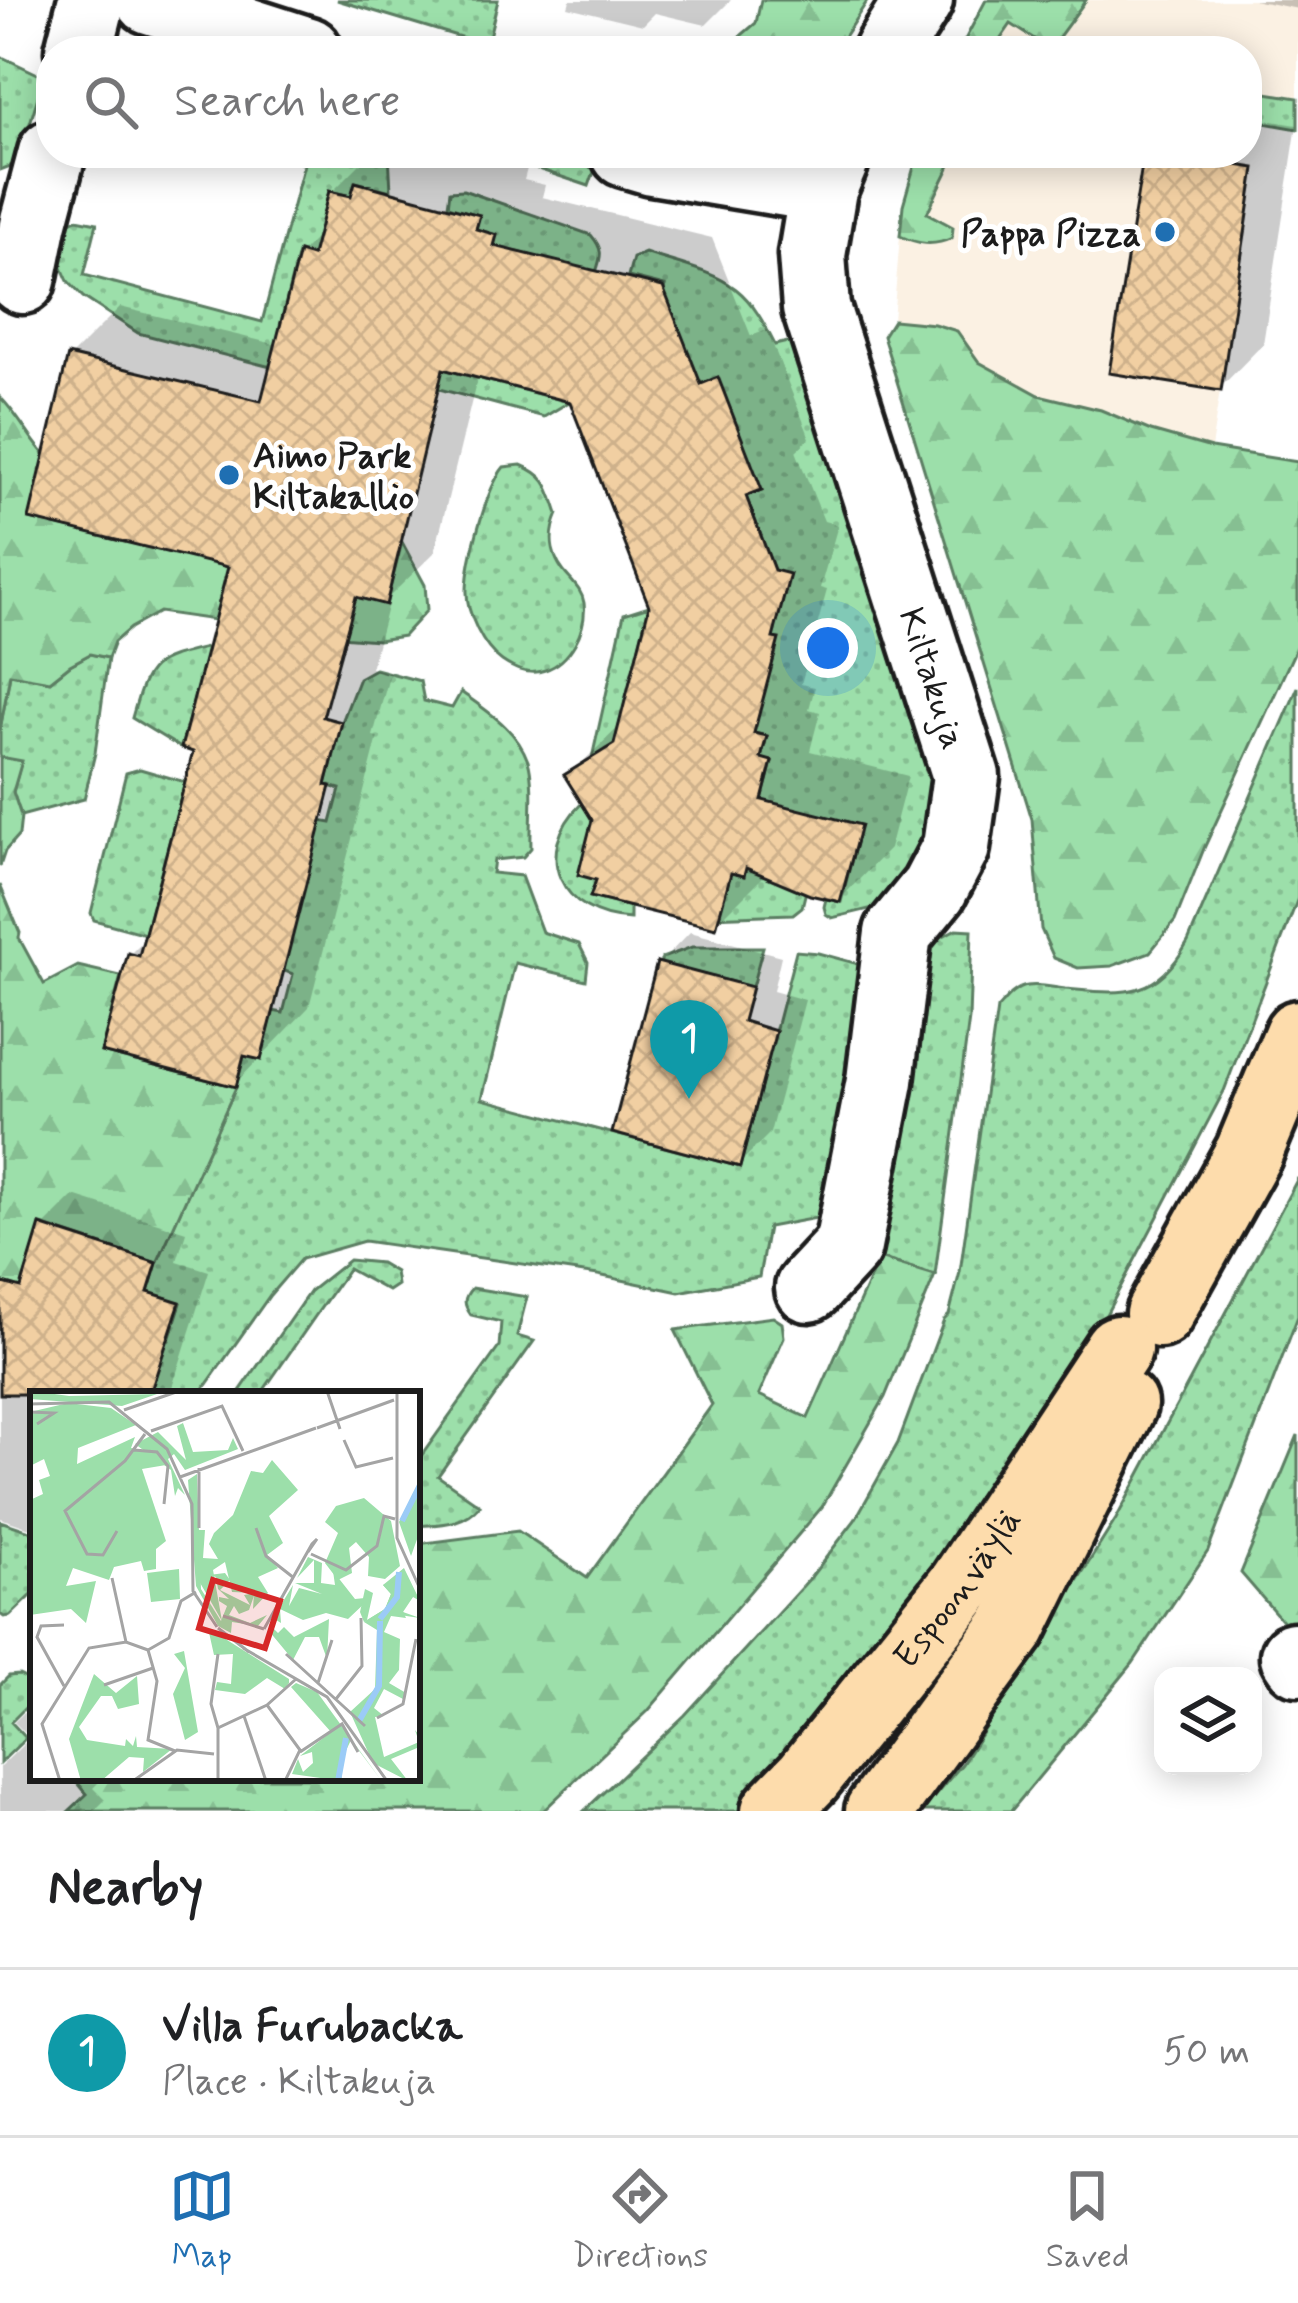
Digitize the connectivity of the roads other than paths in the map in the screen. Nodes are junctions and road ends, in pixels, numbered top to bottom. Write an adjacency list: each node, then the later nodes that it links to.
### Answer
1 (92, 0): 4 (street)
2 (150, 0): 5 (street)
3 (919, 0): 6 (street)
4 (83, 36)
5 (262, 36)
6 (896, 36)
7 (48, 168): 10 (street)
8 (777, 168): 9 (street)
9 (831, 171): 12 (street, Kiltakuja)
10 (22, 280)
11 (1298, 1034): 13 (main road, Espoonväylä)
12 (809, 1288)
13 (1141, 1340): 14 (main road, Espoonväylä); 15 (main road, Espoonväylä)
14 (775, 1811)
15 (879, 1811)

